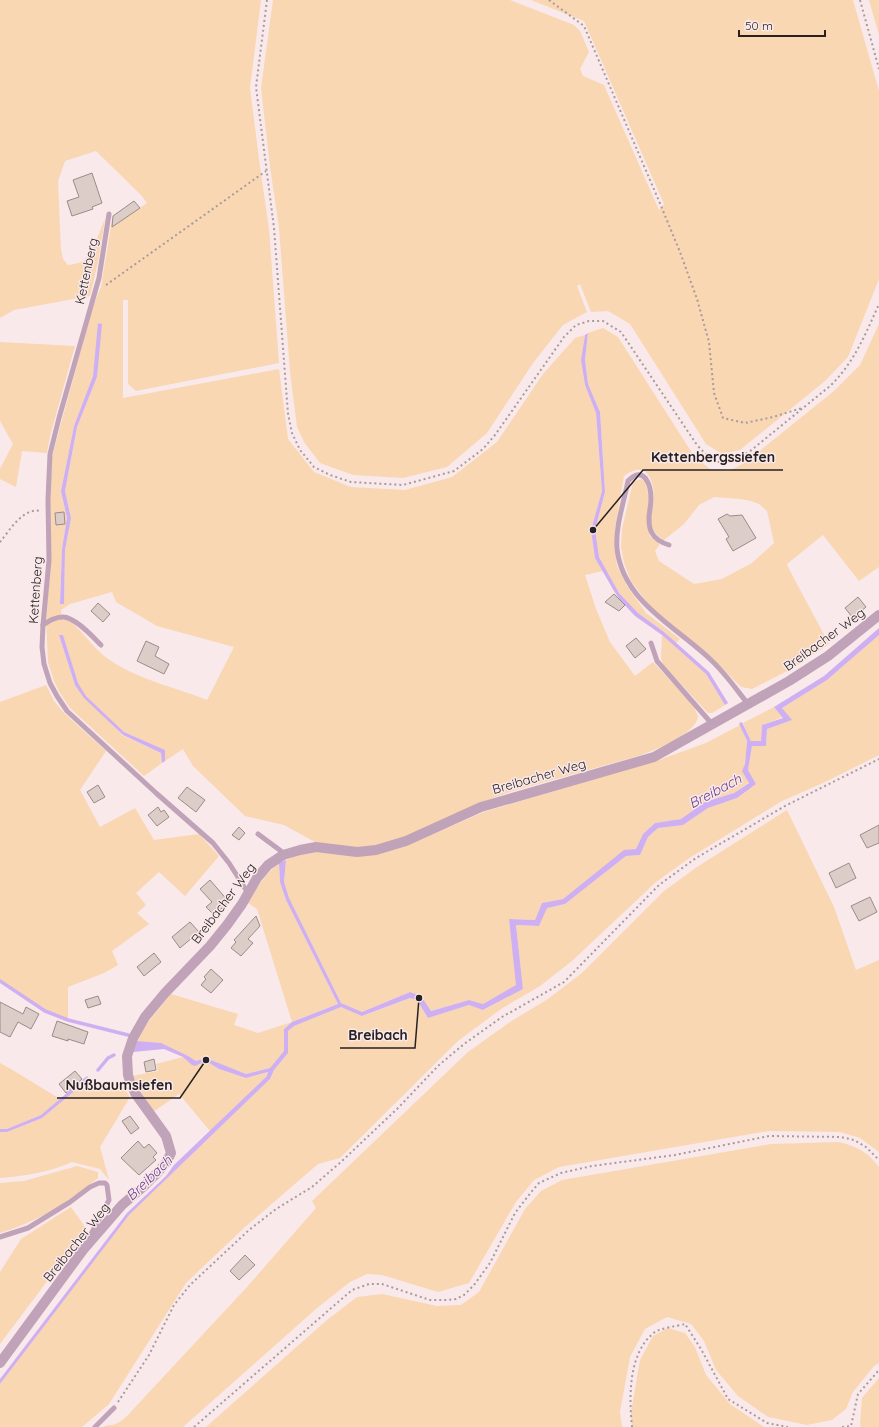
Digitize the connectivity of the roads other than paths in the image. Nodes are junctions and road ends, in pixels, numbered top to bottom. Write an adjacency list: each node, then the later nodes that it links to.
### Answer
1 (109, 214): 4 (lane, Kettenberg)
2 (669, 545): 7 (lane)
3 (879, 615): 7 (street, Breibacher Weg)
4 (43, 625): 6 (lane); 11 (lane, Kettenberg)
5 (651, 643): 8 (lane)
6 (101, 645)
7 (748, 704): 8 (street, Breibacher Weg)
8 (712, 724): 10 (street, Breibacher Weg)
9 (258, 834): 10 (lane)
10 (283, 855): 11 (street, Breibacher Weg)
11 (248, 893): 13 (street, Breibacher Weg)
12 (0, 1237): 13 (lane)
13 (83, 1250): 14 (street, Breibacher Weg)
14 (0, 1363)
15 (114, 1408): 16 (lane)
16 (95, 1427)

